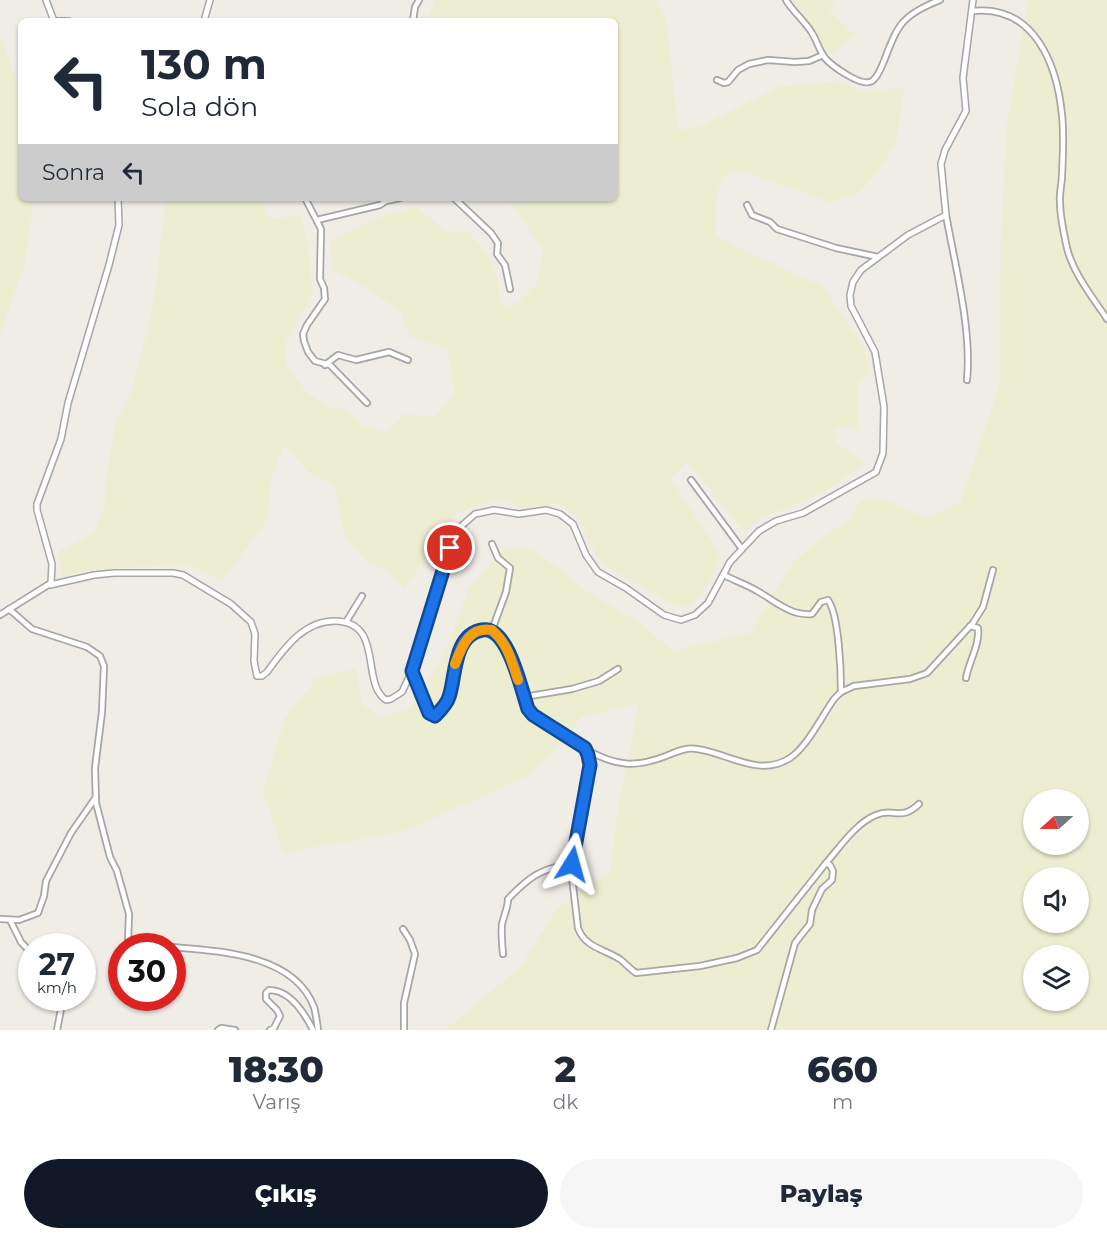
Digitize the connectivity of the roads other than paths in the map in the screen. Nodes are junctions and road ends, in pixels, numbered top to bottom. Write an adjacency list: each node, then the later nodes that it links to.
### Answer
1 (46, 0): 8 (street)
2 (210, 0): 9 (street)
3 (419, 0): 10 (street)
4 (786, 0): 11 (street)
5 (940, 0): 11 (street)
6 (973, 0): 7 (street)
7 (972, 11): 18 (street); 22 (street)
8 (53, 18)
9 (205, 18)
10 (413, 18)
11 (823, 55): 12 (street)
12 (717, 80)
13 (118, 201): 32 (street)
14 (306, 201): 19 (street)
15 (386, 201): 19 (street)
16 (457, 201): 21 (street)
17 (747, 205): 20 (street)
18 (946, 215): 20 (street); 25 (street)
19 (317, 220): 24 (street)
20 (878, 257): 29 (street)
21 (510, 289)
22 (1107, 319)
23 (408, 360): 24 (street)
24 (325, 364): 26 (street)
25 (967, 380)
26 (367, 403)
27 (691, 480): 29 (street)
28 (492, 544): 38 (street)
29 (742, 549): 31 (street)
30 (993, 570): 37 (street)
31 (724, 575): 40 (street); 42 (street)
32 (50, 585): 34 (street); 36 (street)
33 (362, 596): 36 (street)
34 (9, 609): 35 (street); 45 (street)
35 (0, 615)
36 (346, 622): 40 (street)
37 (970, 626): 41 (street); 42 (street)
38 (492, 630): 40 (street); 43 (street)
39 (618, 669): 43 (street)
40 (412, 671)
41 (966, 678)
42 (841, 692): 44 (street)
43 (524, 697): 44 (street)
44 (585, 748): 48 (street)
45 (96, 797): 50 (street); 52 (street)
46 (919, 804): 47 (street)
47 (825, 863): 48 (street); 64 (street)
48 (572, 864): 55 (street)
49 (0, 919): 50 (street)
50 (10, 920): 53 (street)
51 (403, 928): 63 (street)
52 (129, 933)
53 (18, 936)
54 (186, 948): 62 (street)
55 (503, 954)
56 (61, 1011): 57 (street)
57 (57, 1030)
58 (218, 1030): 59 (street)
59 (235, 1030)
60 (270, 1030): 61 (street)
61 (313, 1030)
62 (318, 1030)
63 (404, 1030)
64 (771, 1030)

